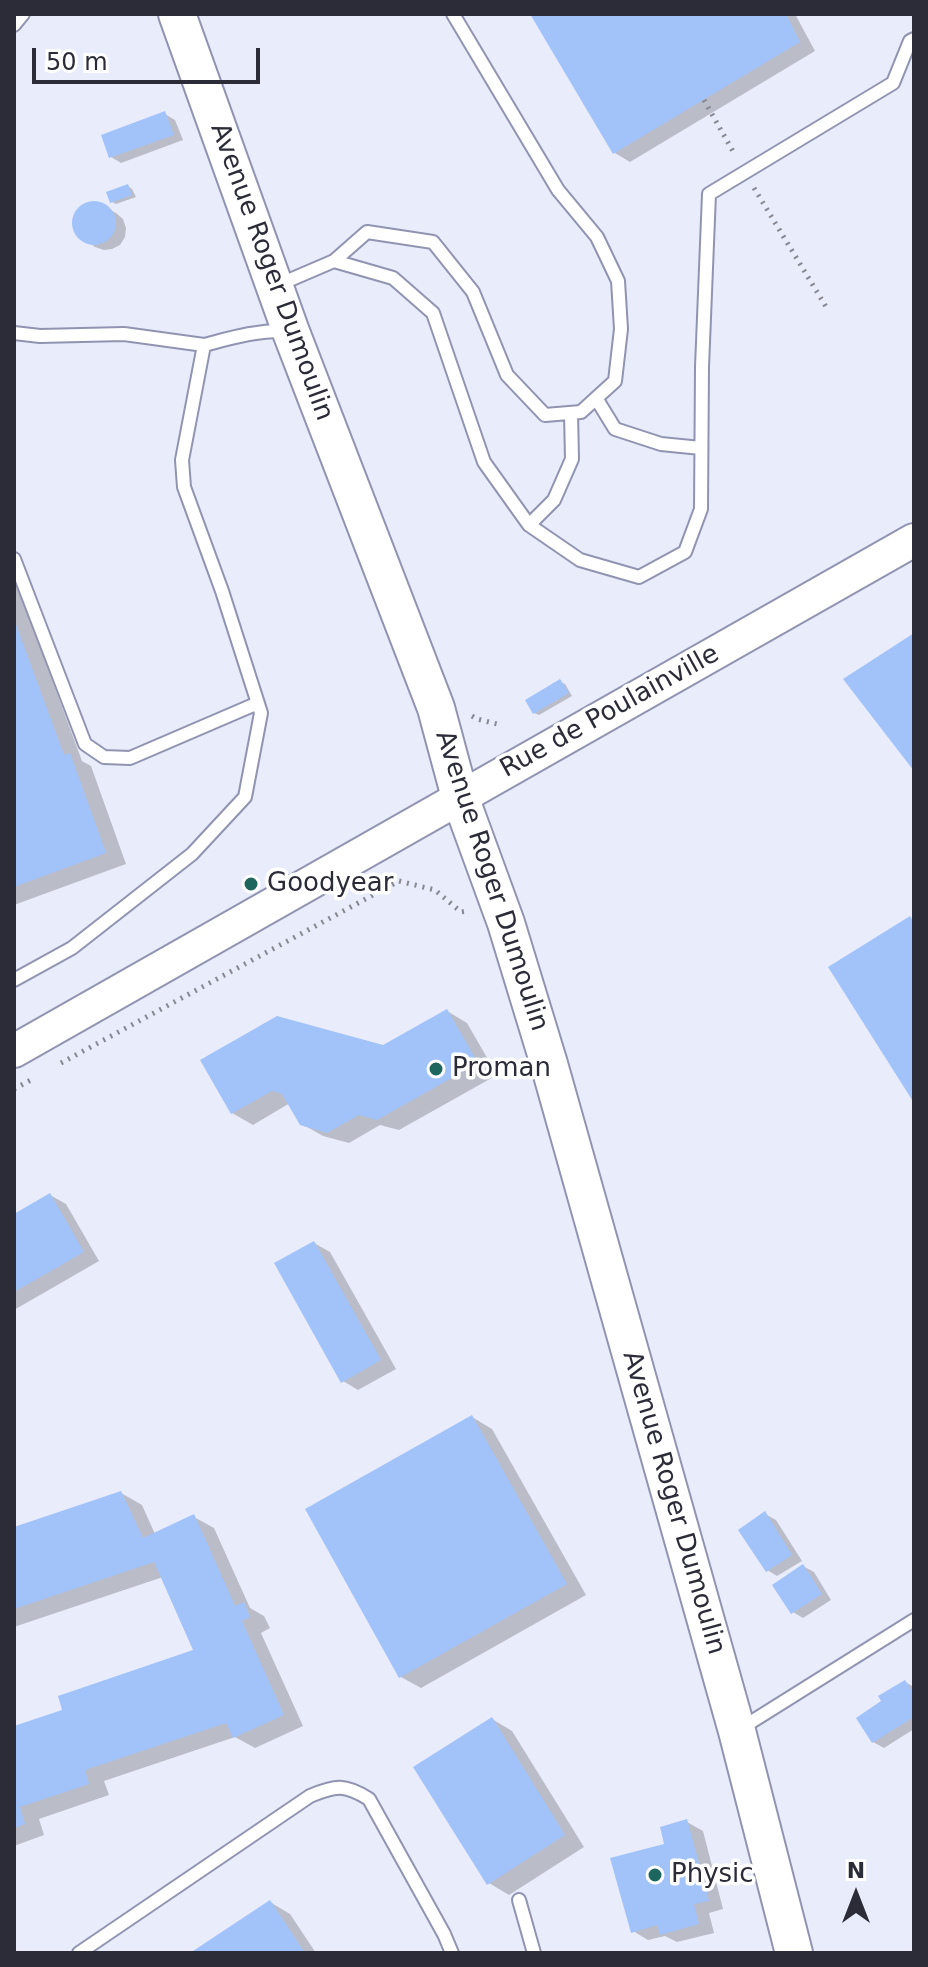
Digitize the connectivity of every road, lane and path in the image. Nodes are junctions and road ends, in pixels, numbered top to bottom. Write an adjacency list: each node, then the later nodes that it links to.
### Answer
1 (23, 14): 4 (lane)
2 (177, 14): 9 (main road, Avenue Roger Dumoulin)
3 (453, 14): 14 (lane)
4 (14, 25)
5 (914, 39): 7 (lane)
6 (704, 100): 7 (path)
7 (745, 172): 10 (path); 16 (lane)
8 (334, 261): 9 (lane); 15 (lane); 17 (lane)
9 (275, 286): 11 (main road, Avenue Roger Dumoulin)
10 (828, 310)
11 (291, 332): 13 (lane); 21 (main road, Avenue Roger Dumoulin)
12 (14, 333): 13 (lane)
13 (204, 345): 20 (lane)
14 (596, 398): 15 (lane); 16 (lane)
15 (571, 413): 17 (lane)
16 (701, 448): 17 (lane)
17 (529, 525)
18 (914, 540): 21 (street, Rue de Poulainville)
19 (14, 559): 20 (lane)
20 (258, 703): 23 (lane)
21 (460, 797): 24 (street, Rue de Poulainville); 29 (main road, Avenue Roger Dumoulin)
22 (474, 910): 25 (path)
23 (14, 980)
24 (14, 1051)
25 (55, 1067)
26 (41, 1074): 27 (path)
27 (14, 1089)
28 (914, 1620): 29 (lane)
29 (737, 1731): 31 (main road, Avenue Roger Dumoulin)
30 (519, 1900): 34 (lane)
31 (790, 1952)
32 (79, 1953): 33 (lane)
33 (452, 1953)
34 (534, 1953)

